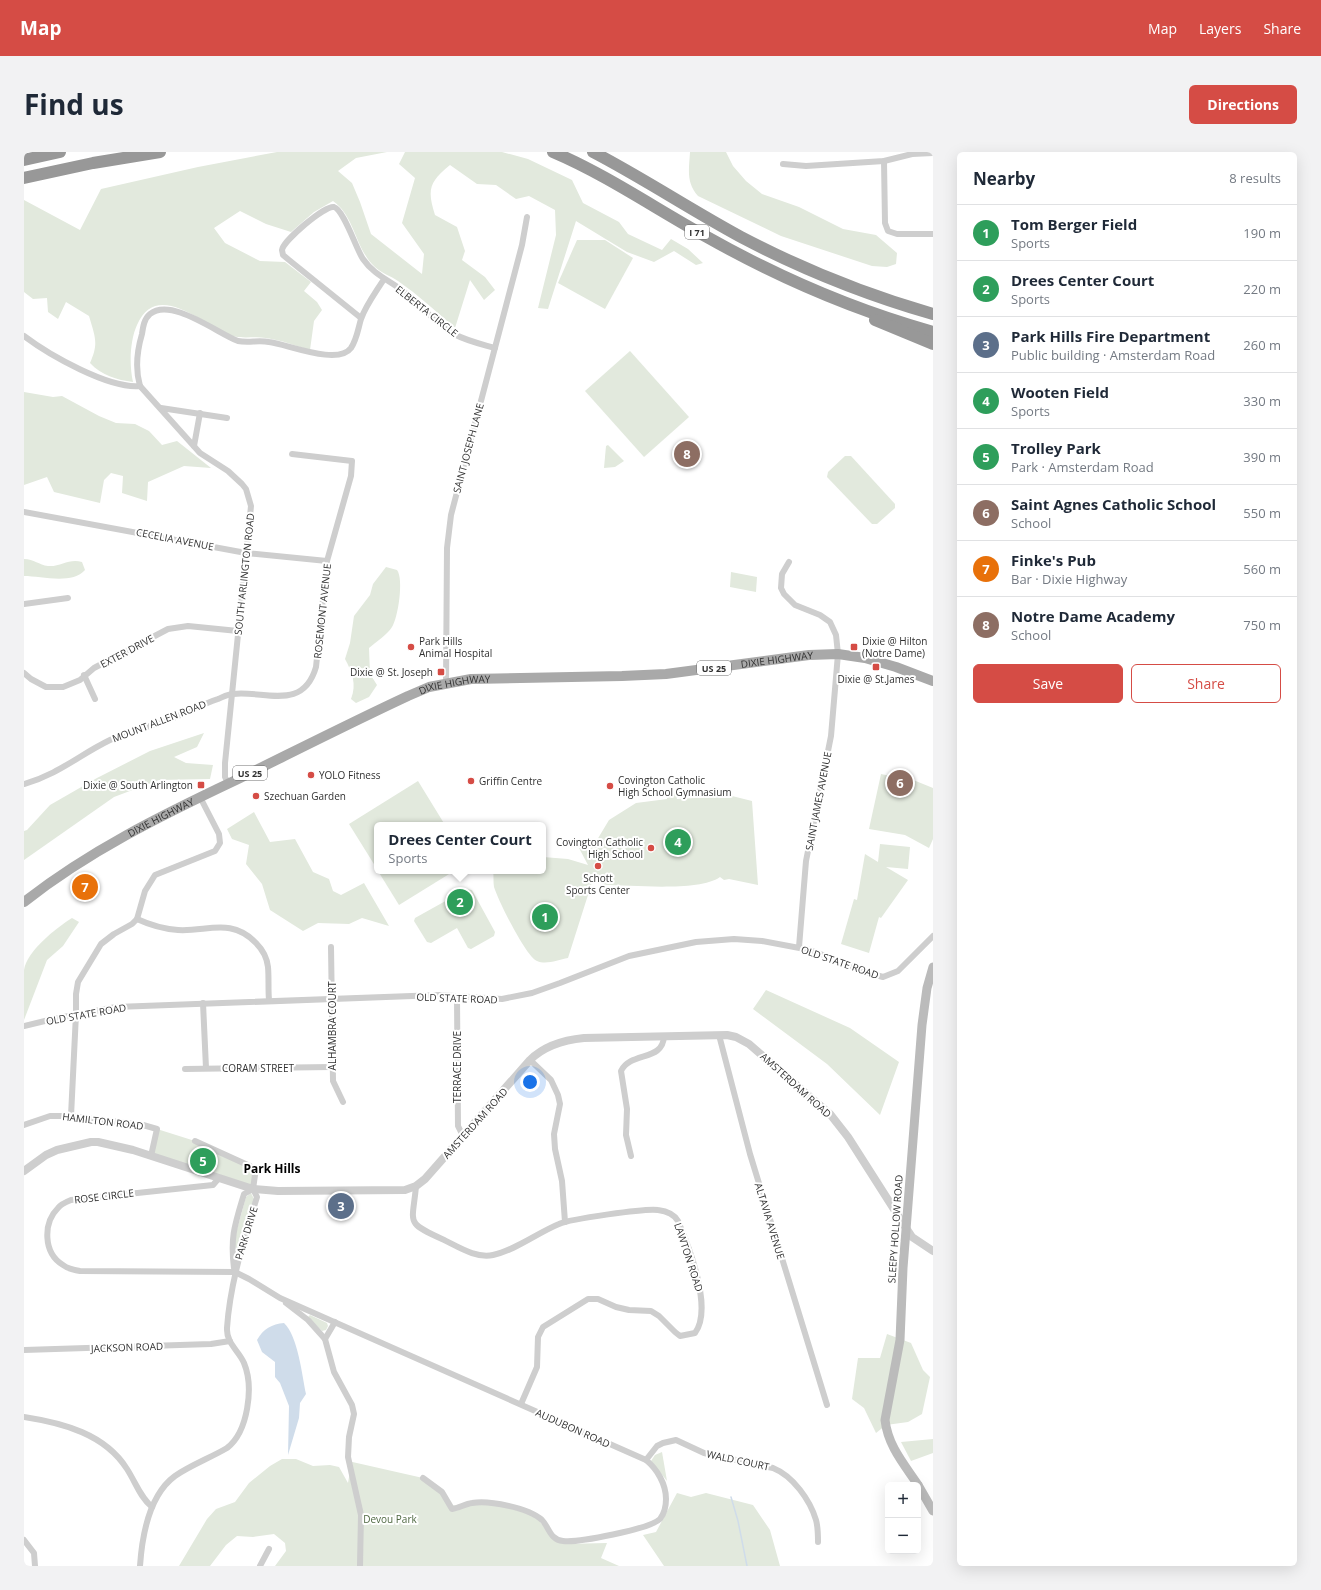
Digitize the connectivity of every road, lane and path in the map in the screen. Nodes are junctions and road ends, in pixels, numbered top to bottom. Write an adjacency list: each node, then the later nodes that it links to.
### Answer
1 (60, 152): 6 (highway)
2 (160, 152): 9 (highway)
3 (553, 152): 14 (highway, I 71)
4 (593, 152): 12 (highway, I 71)
5 (933, 153): 7 (street)
6 (24, 160)
7 (884, 161): 8 (street); 11 (street)
8 (783, 164)
9 (24, 178)
10 (527, 217): 21 (street, SAINT JOSEPH LANE)
11 (933, 234)
12 (807, 268): 15 (highway); 16 (highway, I 71)
13 (384, 279): 17 (street); 17 (street, ELBERTA CIRCLE); 21 (street, ELBERTA CIRCLE)
14 (844, 302): 18 (highway, I 71); 20 (highway)
15 (933, 305)
16 (933, 314)
17 (361, 318): 22 (street)
18 (933, 332)
19 (24, 336): 22 (street)
20 (933, 344)
21 (494, 348): 39 (street, SAINT JOSEPH LANE)
22 (140, 386): 23 (street, SOUTH ARLINGTON ROAD)
23 (161, 408): 24 (street); 26 (street, SOUTH ARLINGTON ROAD)
24 (200, 413): 25 (street); 26 (street)
25 (227, 418)
26 (194, 446): 29 (street, SOUTH ARLINGTON ROAD)
27 (292, 454): 30 (street, ROSEMONT AVENUE)
28 (24, 512): 29 (street, CECELIA AVENUE)
29 (246, 553): 30 (street, CECELIA AVENUE); 34 (street, SOUTH ARLINGTON ROAD)
30 (327, 561): 40 (street, ROSEMONT AVENUE)
31 (789, 562): 35 (street, SAINT JAMES AVENUE)
32 (68, 598): 33 (street)
33 (24, 604)
34 (238, 631): 37 (street, EXTER DRIVE); 40 (street, SOUTH ARLINGTON ROAD)
35 (838, 654): 38 (main road, DIXIE HIGHWAY / US 25); 39 (main road, DIXIE HIGHWAY / US 25); 49 (street, SAINT JAMES AVENUE)
36 (24, 673): 37 (street, EXTER DRIVE)
37 (84, 675): 41 (street)
38 (933, 681)
39 (446, 683): 42 (main road, DIXIE HIGHWAY / US 25)
40 (232, 694): 42 (street, SOUTH ARLINGTON ROAD); 43 (street, MOUNT ALLEN ROAD)
41 (95, 699)
42 (228, 783): 44 (main road, DIXIE HIGHWAY / US 25)
43 (24, 784)
44 (200, 797): 45 (main road, DIXIE HIGHWAY / US 25); 46 (street)
45 (24, 902)
46 (137, 919): 53 (street); 55 (street)
47 (933, 936): 49 (street, OLD STATE ROAD)
48 (331, 947): 52 (street, ALHAMBRA COURT)
49 (799, 947): 51 (street, OLD STATE ROAD)
50 (933, 967): 75 (main road, SLEEPY HOLLOW ROAD)
51 (457, 998): 52 (street, OLD STATE ROAD); 66 (street, TERRACE DRIVE)
52 (332, 999): 53 (street, OLD STATE ROAD); 60 (street, ALHAMBRA COURT)
53 (268, 1000): 54 (street, OLD STATE ROAD)
54 (203, 1003): 55 (street, OLD STATE ROAD); 61 (street)
55 (76, 1014): 56 (street, OLD STATE ROAD); 64 (street)
56 (24, 1026)
57 (720, 1035): 58 (street, AMSTERDAM ROAD); 75 (street, AMSTERDAM ROAD); 84 (street, ALTAVIA AVENUE)
58 (664, 1036): 59 (street, AMSTERDAM ROAD); 69 (street)
59 (530, 1060): 66 (street, AMSTERDAM ROAD); 74 (street)
60 (332, 1067): 61 (street, CORAM STREET); 63 (street, ALHAMBRA COURT)
61 (206, 1068): 62 (street, CORAM STREET)
62 (185, 1069)
63 (343, 1102)
64 (71, 1116): 65 (street, HAMILTON ROAD); 68 (street, HAMILTON ROAD)
65 (24, 1125)
66 (463, 1136): 72 (street, AMSTERDAM ROAD)
67 (195, 1141): 73 (street)
68 (151, 1156): 70 (street, AMSTERDAM ROAD); 71 (street, AMSTERDAM ROAD)
69 (631, 1156)
70 (24, 1171)
71 (219, 1178): 73 (street, AMSTERDAM ROAD); 77 (street, ROSE CIRCLE)
72 (416, 1186): 73 (street, AMSTERDAM ROAD); 74 (street, LAWTON ROAD)
73 (253, 1189): 77 (street, PARK DRIVE); 77 (street, PARK DRIVE)
74 (564, 1222): 83 (street, LAWTON ROAD)
75 (906, 1228): 76 (street, AMSTERDAM ROAD); 88 (main road, SLEEPY HOLLOW ROAD)
76 (933, 1251)
77 (235, 1272): 78 (street, AUDUBON ROAD); 81 (street)
78 (280, 1298): 79 (street, AUDUBON ROAD); 80 (street)
79 (335, 1322): 80 (street); 83 (street, AUDUBON ROAD)
80 (325, 1340): 98 (street)
81 (230, 1341): 82 (street, JACKSON ROAD); 90 (street)
82 (24, 1350)
83 (521, 1404): 86 (street, AUDUBON ROAD)
84 (827, 1405)
85 (24, 1417): 90 (street)
86 (646, 1460): 87 (street, AUDUBON ROAD); 93 (street, WALD COURT)
87 (423, 1478)
88 (916, 1482)
89 (921, 1490): 91 (main road, SLEEPY HOLLOW ROAD)
90 (152, 1507): 96 (street)
91 (933, 1511)
92 (24, 1540): 95 (street)
93 (818, 1542)
94 (269, 1549): 97 (street)
95 (35, 1566)
96 (140, 1566)
97 (260, 1566)
98 (360, 1566)

